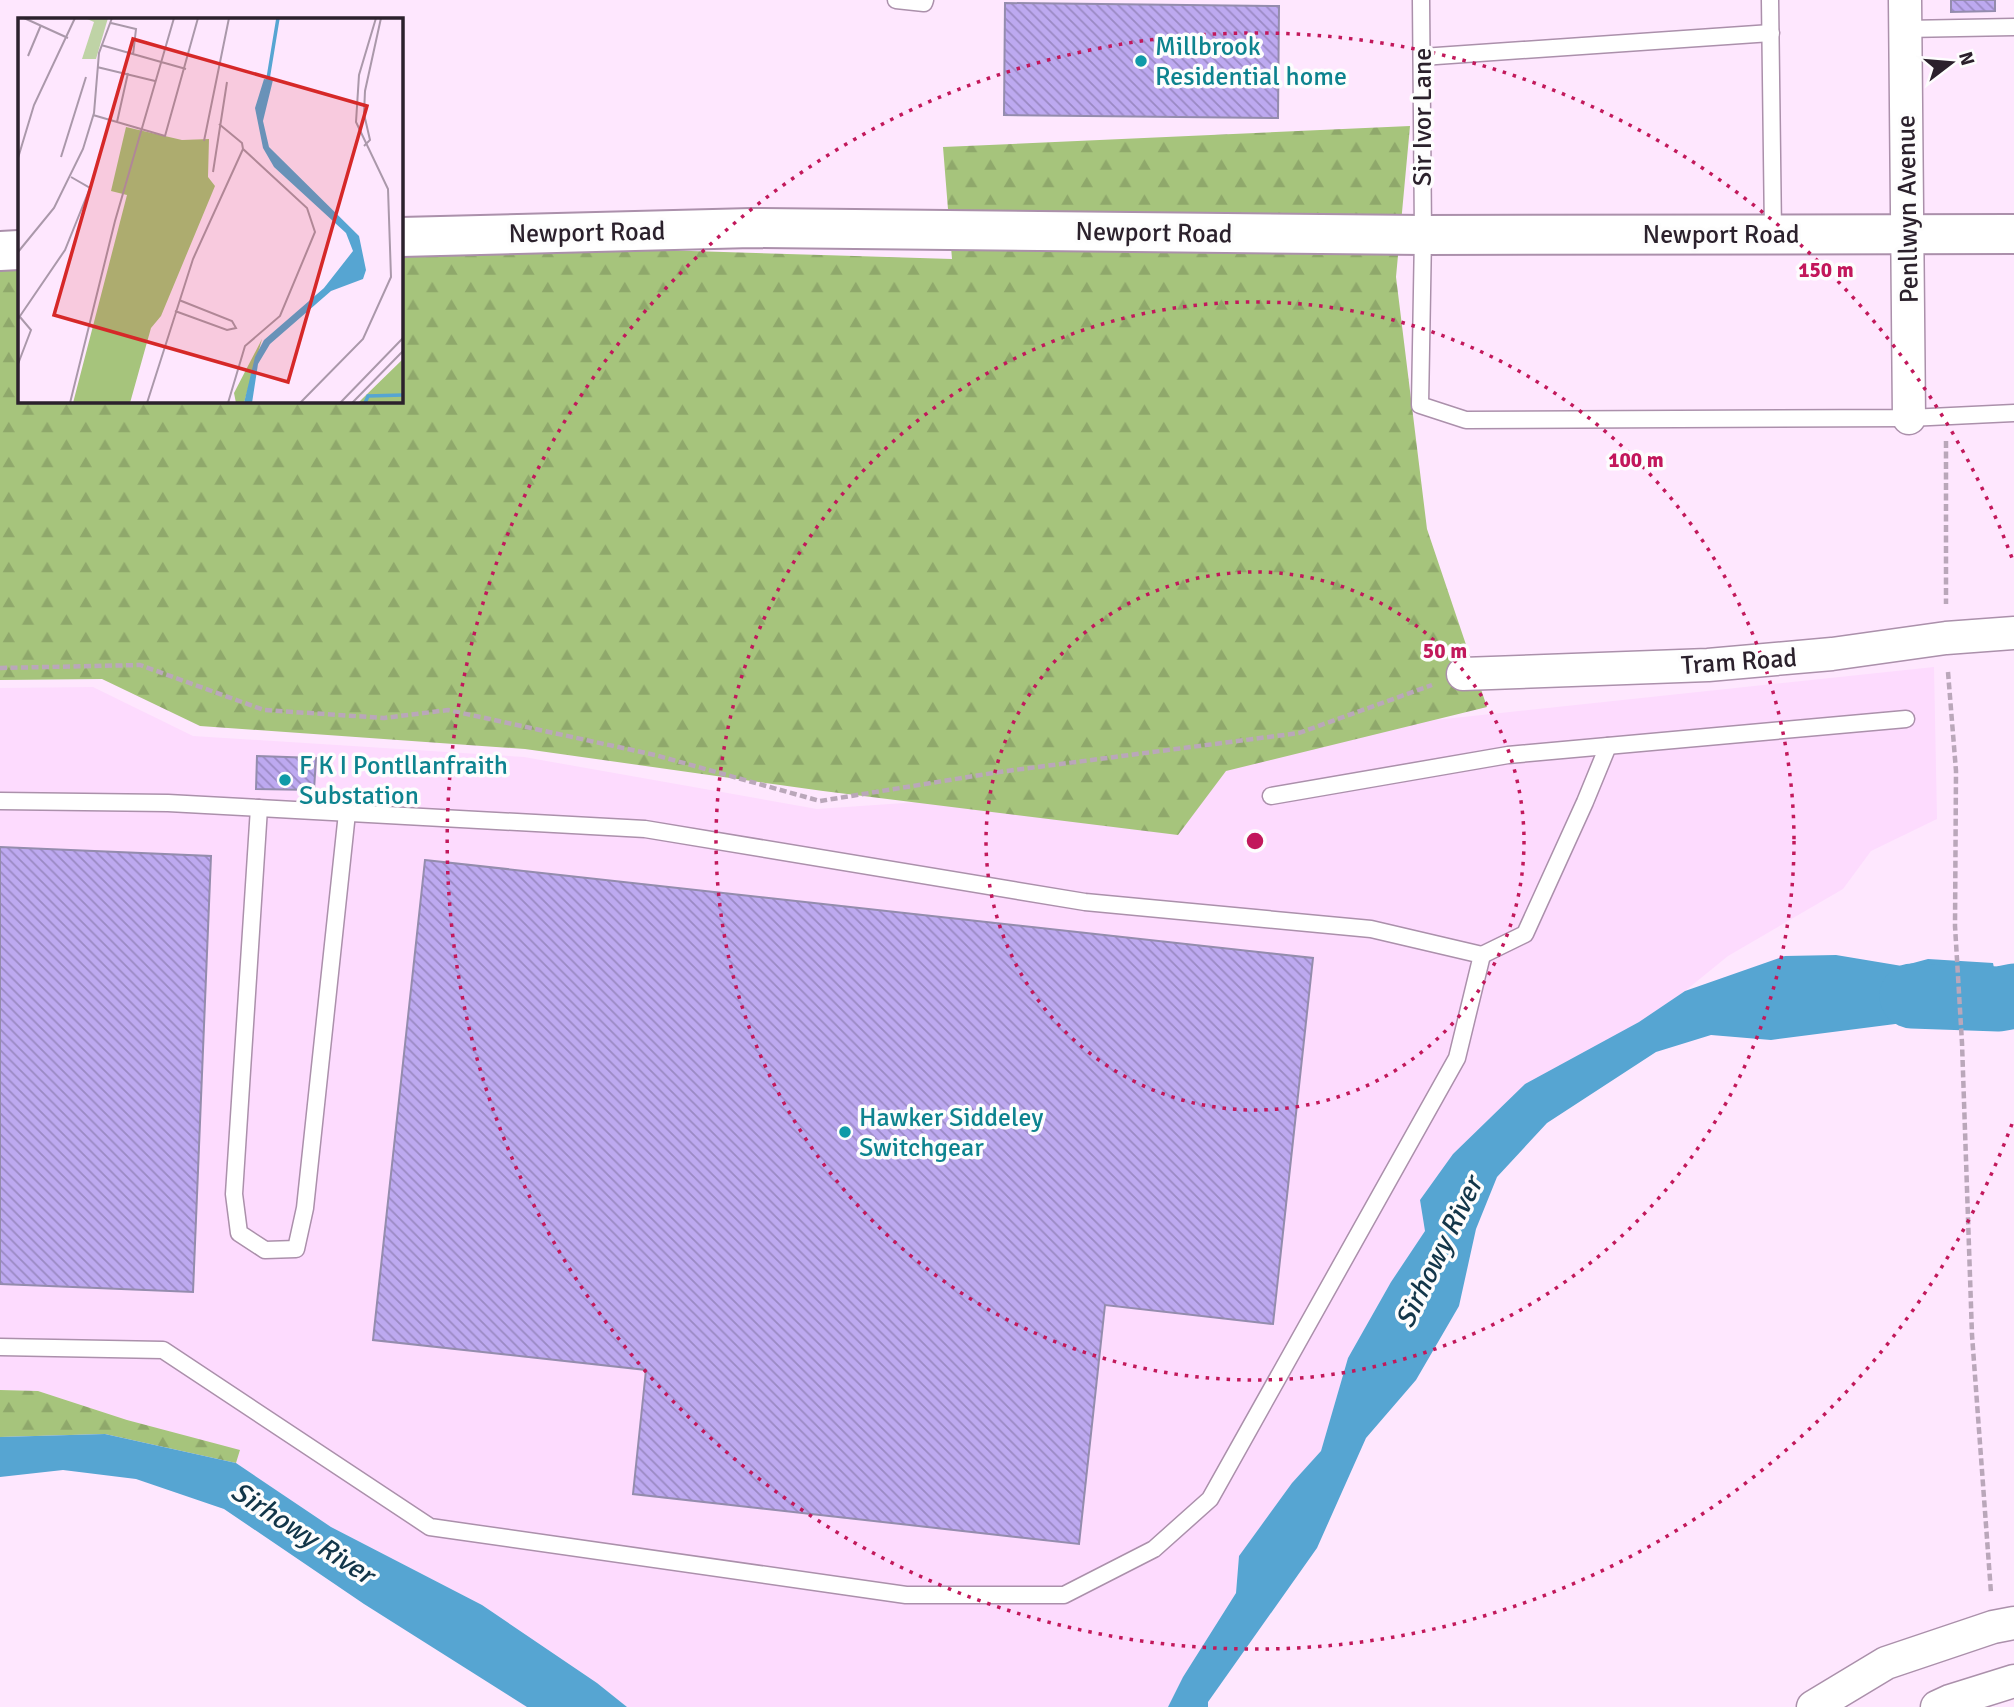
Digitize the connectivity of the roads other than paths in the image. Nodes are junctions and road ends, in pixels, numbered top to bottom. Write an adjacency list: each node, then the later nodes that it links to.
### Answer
1 (896, 0): 2 (lane)
2 (925, 0)
3 (1421, 0): 8 (lane, Sir Ivor Lane)
4 (1770, 0): 7 (lane)
5 (1905, 15): 6 (lane); 10 (street, Penllwyn Avenue)
6 (2014, 27)
7 (1771, 33): 8 (lane); 9 (lane)
8 (1422, 57): 12 (lane, Sir Ivor Lane)
9 (1773, 233): 10 (main road, Newport Road); 12 (main road, Newport Road)
10 (1908, 233): 11 (main road, Newport Road); 17 (street, Penllwyn Avenue)
11 (2014, 234)
12 (1423, 235): 13 (main road, Newport Road); 17 (lane, Sir Ivor Lane)
13 (402, 237)
14 (18, 250): 15 (main road)
15 (0, 251)
16 (2014, 413): 17 (lane)
17 (1909, 418)
18 (2014, 633): 19 (street, Tram Road)
19 (1463, 674)
20 (1906, 719): 21 (lane)
21 (1608, 746): 22 (lane); 26 (lane)
22 (1271, 796)
23 (0, 801): 24 (lane)
24 (260, 808): 25 (lane); 25 (lane)
25 (347, 813): 26 (lane)
26 (1482, 955): 27 (lane)
27 (0, 1347)
28 (2003, 1625): 30 (street)
29 (2014, 1681): 31 (street)
30 (1813, 1707)
31 (1937, 1707)

